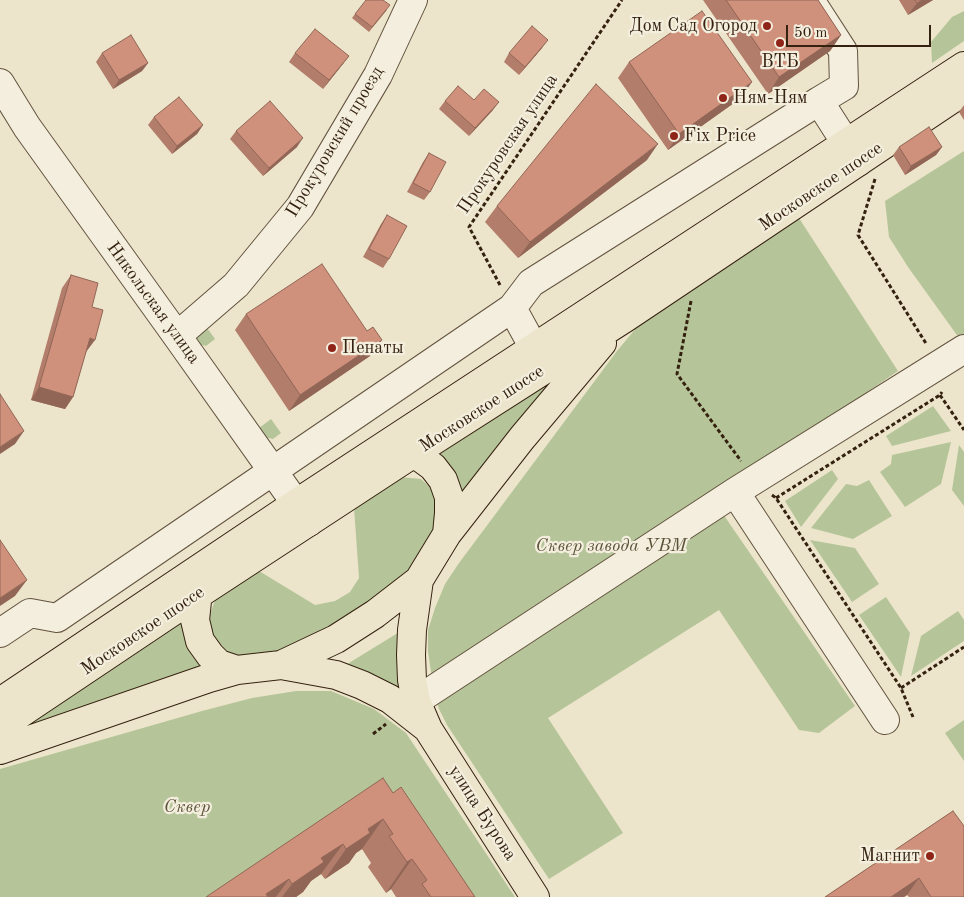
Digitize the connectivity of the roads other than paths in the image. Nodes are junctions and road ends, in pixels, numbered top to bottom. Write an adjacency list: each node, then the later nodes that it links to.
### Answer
1 (413, 0): 10 (street, Прокуровский проезд)
2 (810, 0): 6 (street)
3 (964, 66): 7 (main road, Московское шоссе)
4 (0, 83): 10 (street, Никольская улица)
5 (964, 91): 7 (main road, Московское шоссе)
6 (819, 101): 7 (street); 8 (street)
7 (860, 161): 9 (main road, Московское шоссе); 11 (main road, Московское шоссе)
8 (512, 308): 11 (street); 15 (street)
9 (625, 318): 14 (main road, Московское шоссе); 18 (main road)
10 (177, 336): 15 (street, Никольская улица)
11 (534, 348): 13 (main road, Московское шоссе)
12 (964, 349): 16 (street)
13 (389, 444): 14 (main road); 17 (main road, Московское шоссе)
14 (414, 453): 17 (main road, Московское шоссе); 18 (main road)
15 (272, 470): 17 (street, Никольская улица); 22 (street)
16 (745, 486): 27 (street); 29 (street)
17 (303, 513): 19 (main road, Московское шоссе); 21 (main road, Московское шоссе)
18 (447, 534): 20 (main road)
19 (202, 566): 21 (main road); 24 (main road, Московское шоссе)
20 (419, 580): 25 (main road); 27 (main road)
21 (197, 595): 26 (main road); 30 (main road, Московское шоссе)
22 (57, 618): 23 (street); 24 (street)
23 (0, 633)
24 (76, 651): 28 (main road, Московское шоссе)
25 (281, 665): 26 (main road); 31 (main road)
26 (237, 670): 32 (main road)
27 (416, 701): 31 (main road)
28 (0, 702)
29 (885, 720)
30 (0, 727)
31 (428, 729): 33 (main road, улица Бурова)
32 (0, 750)
33 (536, 897)

